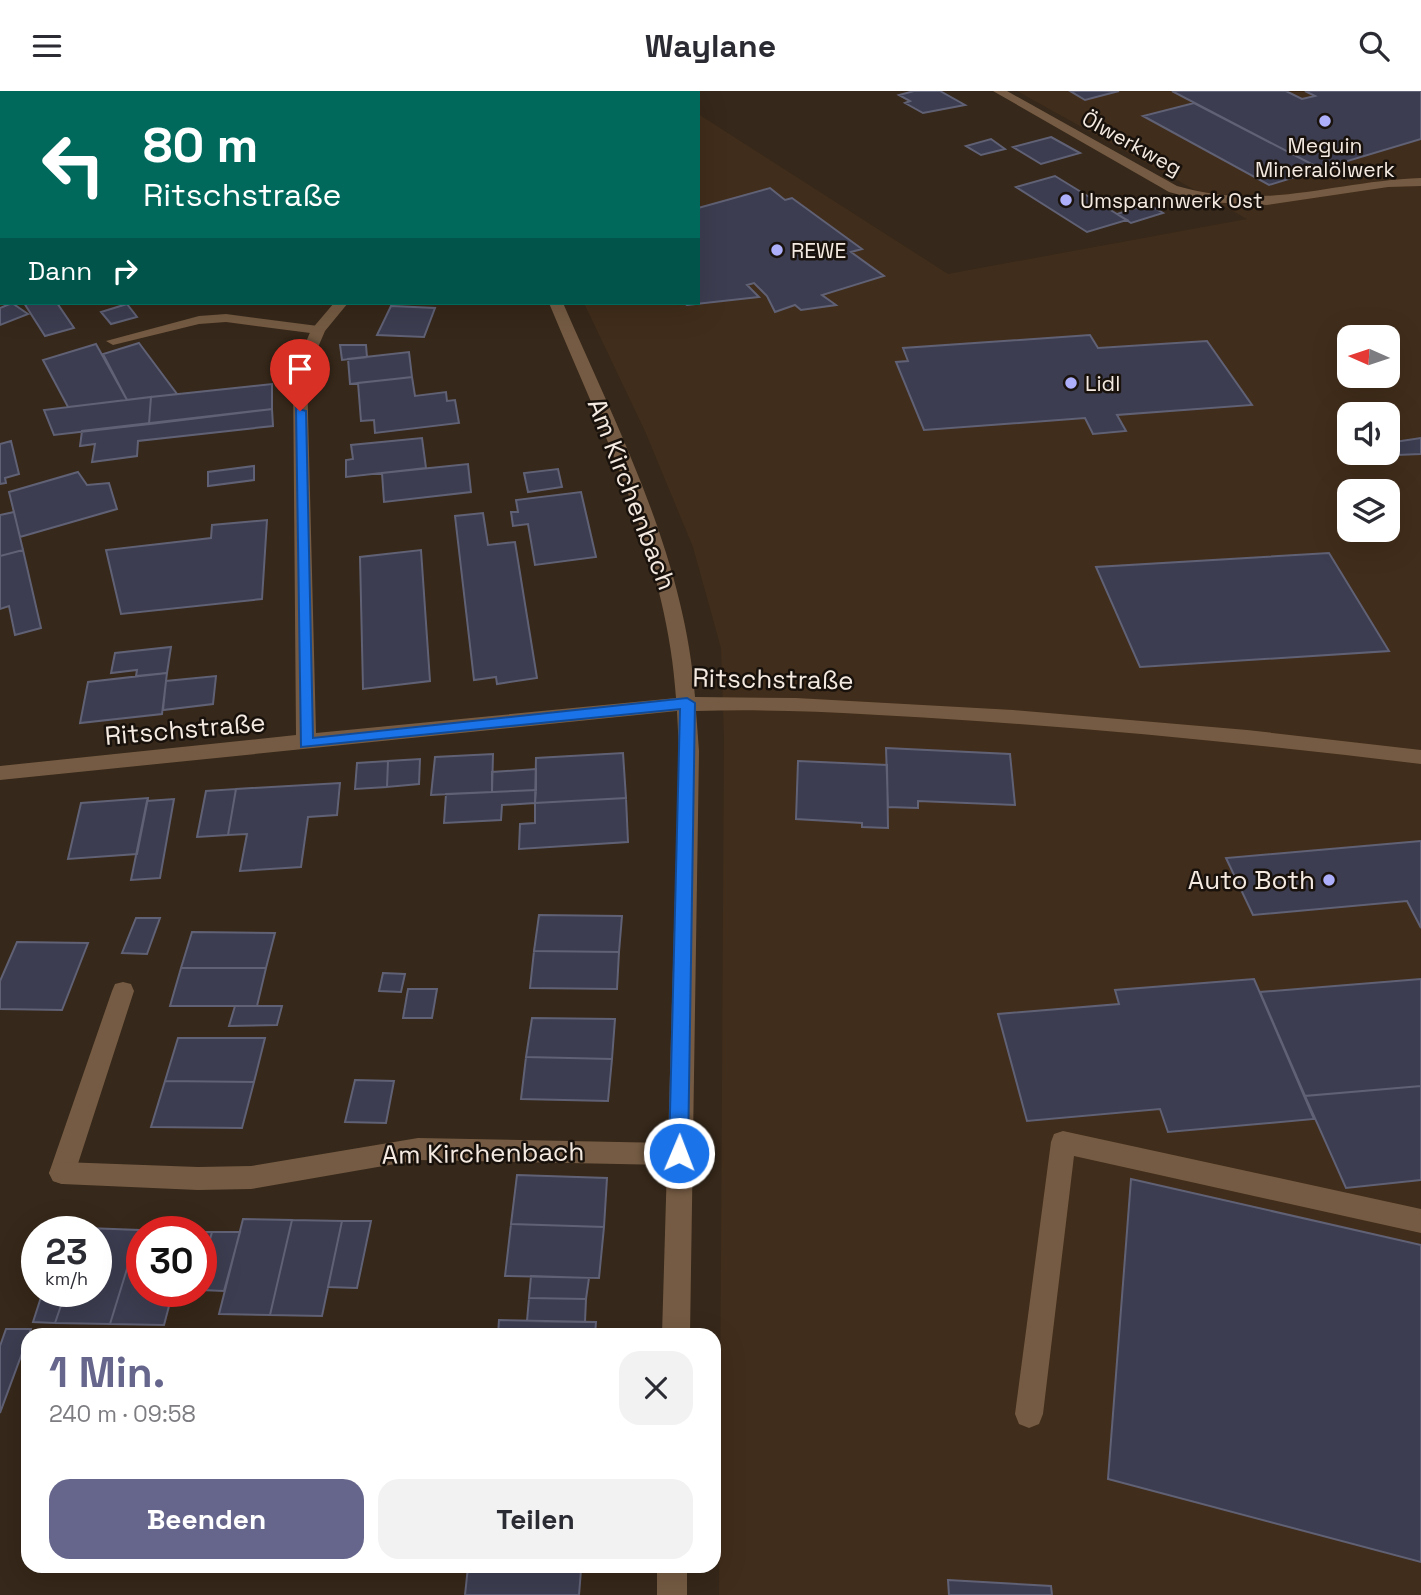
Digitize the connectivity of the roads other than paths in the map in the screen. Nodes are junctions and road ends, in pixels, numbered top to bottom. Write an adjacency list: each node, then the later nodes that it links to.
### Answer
1 (999, 91): 2 (street, Ölwerkweg)
2 (1421, 182)
3 (339, 305): 5 (street)
4 (557, 305): 7 (street, Am Kirchenbach)
5 (318, 330): 6 (street); 8 (street)
6 (113, 341)
7 (687, 703): 8 (street, Ritschstraße); 9 (street, Ritschstraße); 12 (street, Am Kirchenbach)
8 (306, 744): 10 (street, Ritschstraße)
9 (1421, 757)
10 (0, 773)
11 (123, 991): 12 (street, Am Kirchenbach)
12 (679, 1153): 14 (street, Am Kirchenbach)
13 (1421, 1221): 15 (street)
14 (676, 1328)
15 (1029, 1414)
16 (672, 1573): 17 (street)
17 (671, 1595)

